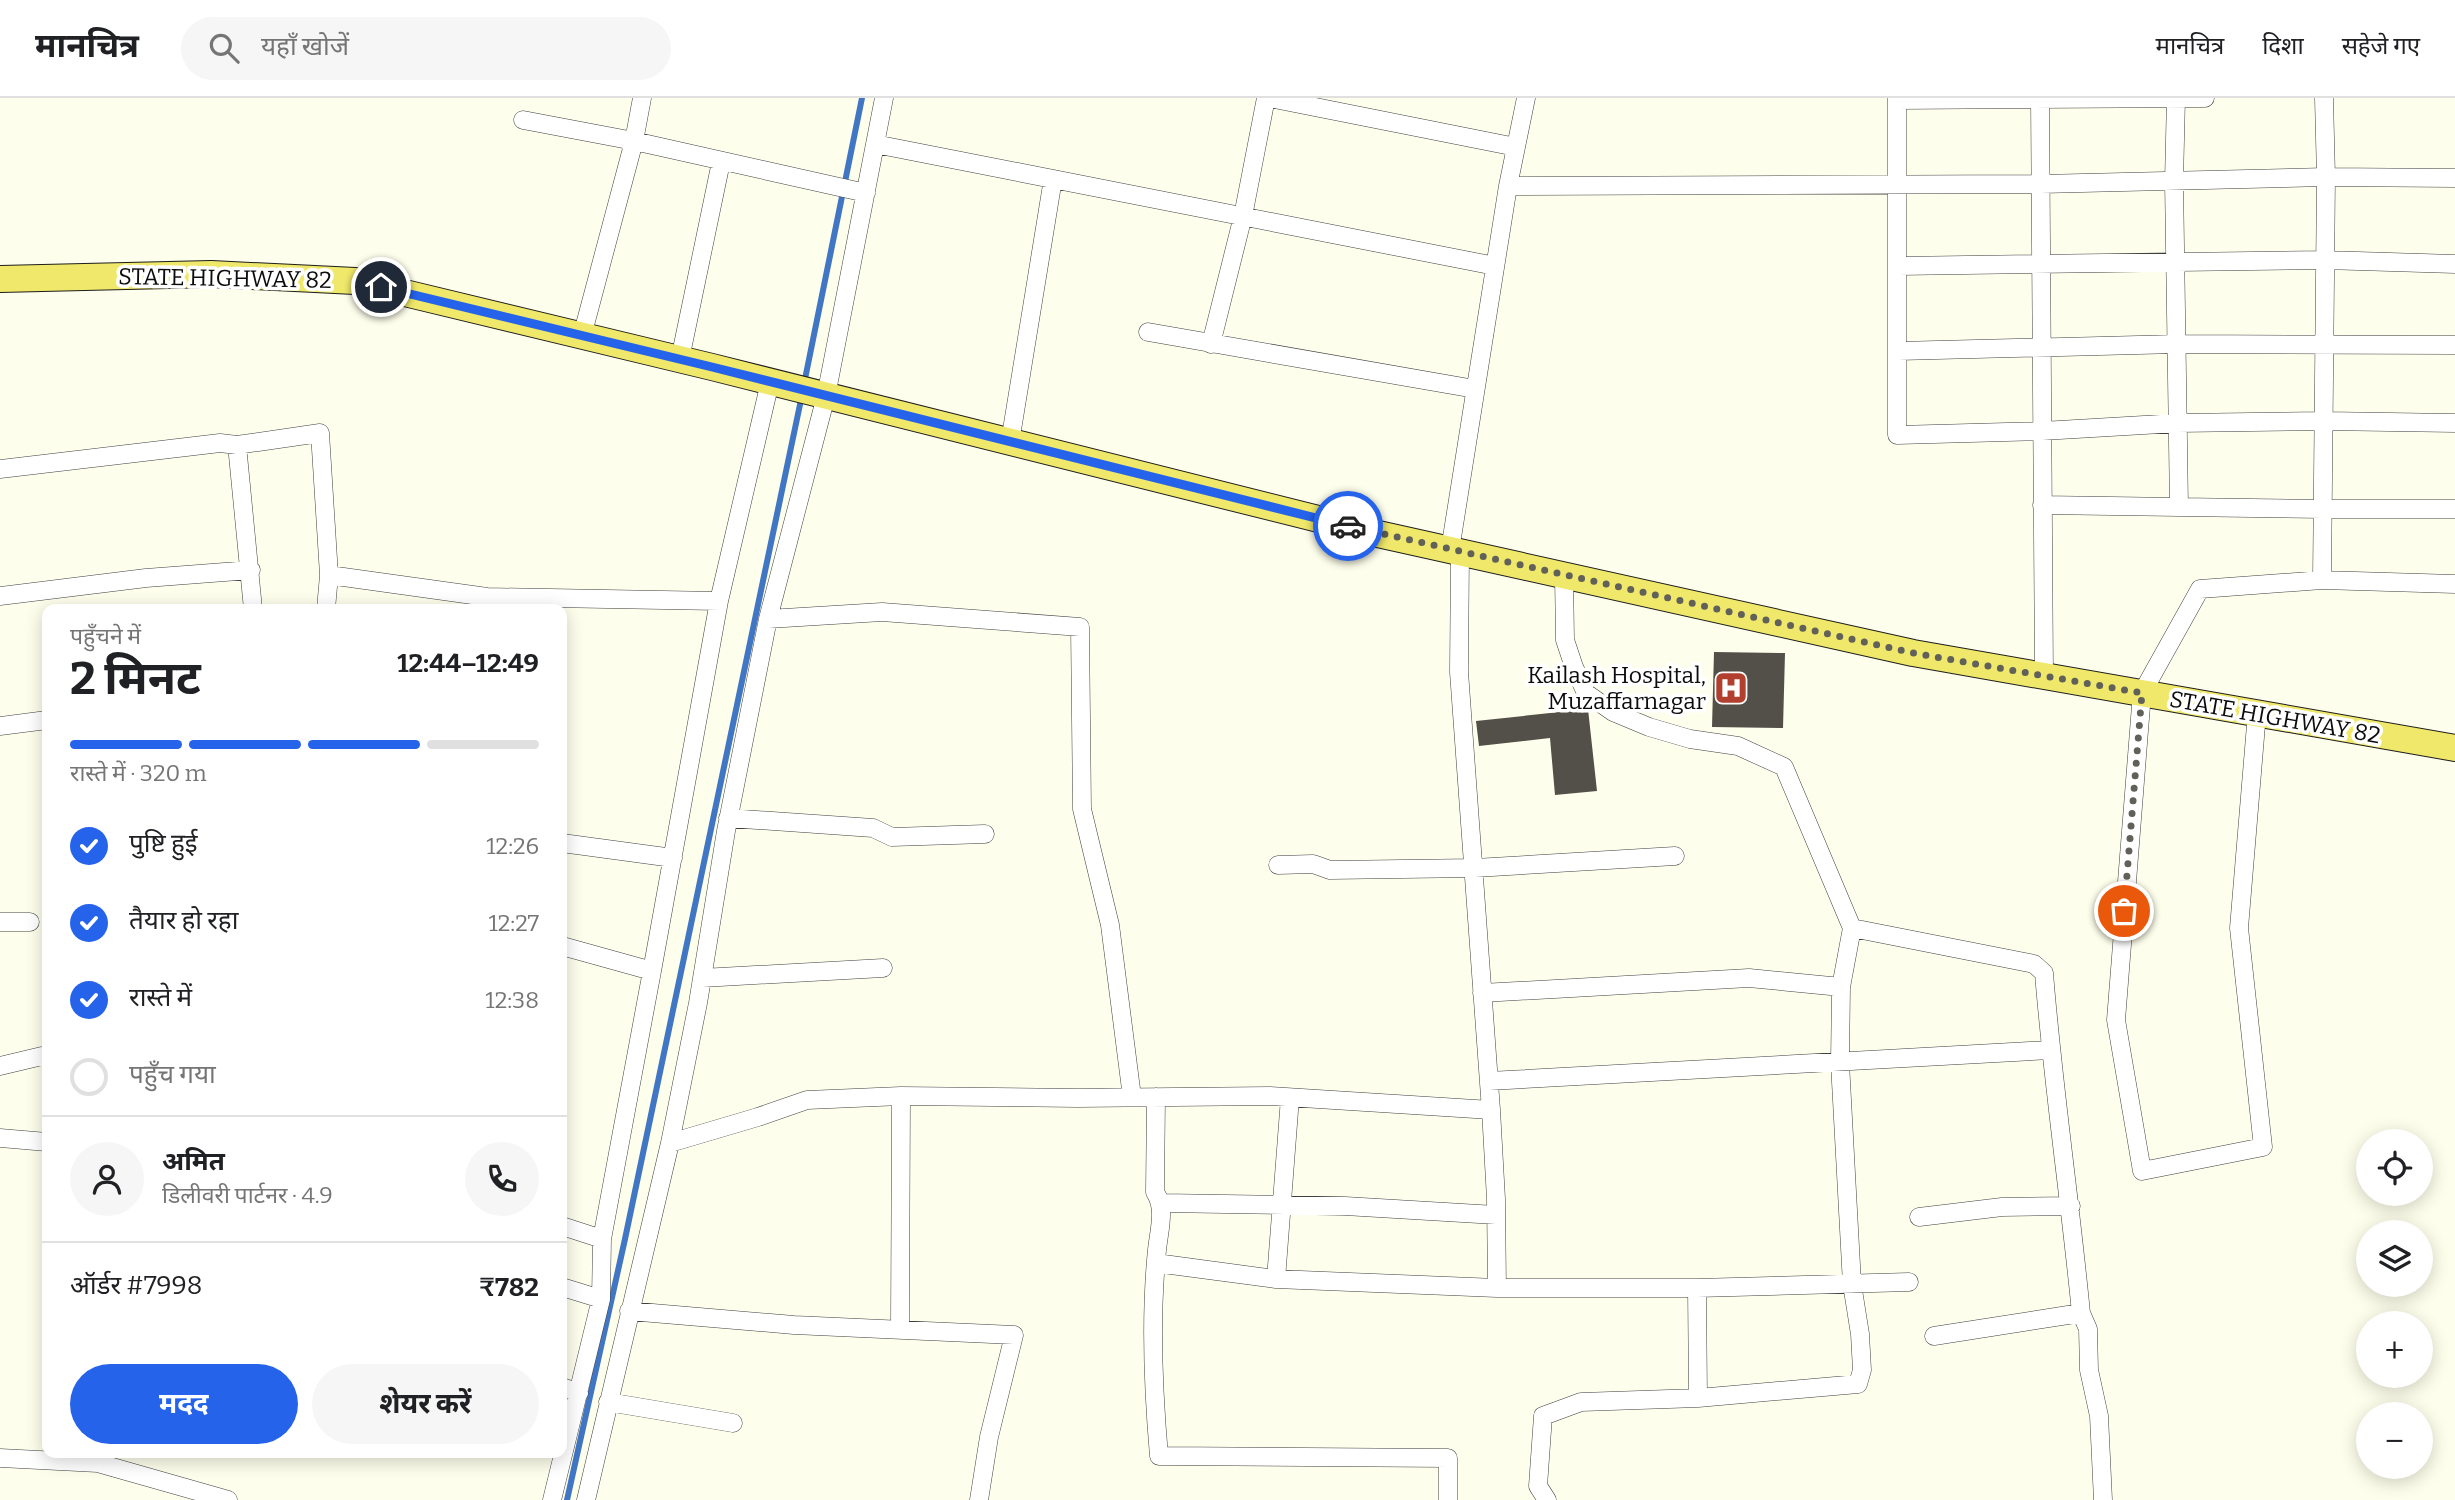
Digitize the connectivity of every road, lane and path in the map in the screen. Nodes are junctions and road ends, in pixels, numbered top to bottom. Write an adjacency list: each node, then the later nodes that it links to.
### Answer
1 (642, 98): 11 (street)
2 (884, 98): 12 (street)
3 (1268, 98): 13 (street); 24 (street)
4 (1526, 98): 13 (street)
5 (2040, 98): 8 (street); 9 (street); 19 (street)
6 (2205, 98): 9 (street)
7 (2323, 98): 15 (street)
8 (1897, 99): 20 (street)
9 (2176, 99): 18 (street)
10 (523, 120): 11 (street)
11 (634, 141): 14 (street); 33 (street)
12 (875, 144): 17 (street); 22 (street)
13 (1516, 147): 21 (street)
14 (721, 162): 22 (street); 40 (street)
15 (2326, 177): 16 (street); 18 (street); 25 (street)
16 (2455, 178): 23 (street)
17 (1053, 179): 24 (street); 47 (street)
18 (2174, 181): 19 (street); 26 (street)
19 (2041, 184): 20 (street); 27 (street)
20 (1898, 185): 21 (street); 30 (street)
21 (1507, 186): 29 (street)
22 (860, 192): 42 (street)
23 (2455, 194)
24 (1242, 216): 29 (street); 34 (street)
25 (2325, 260): 26 (street); 28 (street); 36 (street)
26 (2175, 262): 27 (street); 35 (street)
27 (2042, 264): 30 (street); 38 (street)
28 (2455, 264)
29 (1495, 266): 41 (street)
30 (1898, 266): 39 (street)
31 (0, 279): 33 (main road, STATE HIGHWAY 82)
32 (1148, 332): 34 (street)
33 (582, 336): 40 (main road, STATE HIGHWAY 82)
34 (1211, 344): 41 (street)
35 (2177, 344): 36 (street); 38 (street); 44 (street)
36 (2324, 344): 37 (street); 43 (street)
37 (2455, 345)
38 (2042, 347): 39 (street); 46 (street)
39 (1898, 351): 46 (street)
40 (680, 359): 42 (main road, STATE HIGHWAY 82)
41 (1475, 389): 54 (street)
42 (800, 390): 47 (main road, STATE HIGHWAY 82); 61 (street); 64 (street)
43 (2324, 421): 44 (street); 45 (street); 52 (street)
44 (2178, 423): 46 (street); 51 (street)
45 (2455, 423)
46 (2042, 431): 50 (street)
47 (1010, 442): 54 (main road, STATE HIGHWAY 82)
48 (237, 445): 49 (street); 55 (street); 56 (street)
49 (0, 469)
50 (2042, 505): 51 (street); 65 (street)
51 (2179, 506): 52 (street)
52 (2323, 509): 53 (street); 58 (street)
53 (2455, 509)
54 (1455, 551): 57 (main road, STATE HIGHWAY 82); 77 (street)
55 (251, 570): 60 (street); 62 (street)
56 (330, 575): 61 (street); 63 (street)
57 (1564, 575): 65 (main road, STATE HIGHWAY 82); 80 (street)
58 (2322, 580): 59 (street); 66 (street)
59 (2455, 583)
60 (0, 596)
61 (719, 601): 75 (street)
62 (253, 604)
63 (327, 604)
64 (768, 618): 71 (street); 93 (street)
65 (2044, 676): 66 (main road, STATE HIGHWAY 82)
66 (2142, 693): 67 (main road, STATE HIGHWAY 82); 67 (street)
67 (2257, 713): 70 (main road, STATE HIGHWAY 82)
68 (42, 721): 69 (street)
69 (0, 726)
70 (2455, 748)
71 (728, 818): 72 (street); 84 (street)
72 (985, 834)
73 (567, 845): 75 (street)
74 (1675, 856): 77 (street)
75 (673, 858): 83 (street)
76 (1278, 865): 77 (street)
77 (1475, 868): 86 (street)
78 (0, 922): 79 (street)
79 (30, 922)
80 (1852, 928): 85 (street); 87 (street)
81 (567, 947): 83 (street)
82 (883, 968): 84 (street)
83 (652, 971): 106 (street)
84 (702, 978): 99 (street)
85 (1841, 987): 86 (street); 89 (street)
86 (1482, 993): 91 (street)
87 (2050, 1050): 89 (street); 102 (street)
88 (42, 1056): 90 (street)
89 (1840, 1063): 91 (street); 110 (street)
90 (0, 1066)
91 (1489, 1081): 96 (street)
92 (901, 1096): 93 (street); 99 (street); 117 (street)
93 (1132, 1097): 94 (street)
94 (1156, 1097): 95 (street); 100 (street)
95 (1290, 1098): 96 (street); 101 (street)
96 (1491, 1110): 103 (street)
97 (0, 1138): 98 (street)
98 (42, 1142)
99 (670, 1143): 115 (street)
100 (1162, 1203): 101 (street); 107 (street)
101 (1282, 1205): 103 (street); 108 (street)
102 (2071, 1206): 104 (street); 116 (street)
103 (1496, 1216): 111 (street)
104 (1919, 1217)
105 (567, 1228): 106 (street)
106 (602, 1239): 114 (street)
107 (1156, 1263): 108 (street); 130 (street)
108 (1276, 1279): 111 (street)
109 (1909, 1282): 110 (street)
110 (1852, 1284): 112 (street); 120 (street)
111 (1497, 1288): 112 (street)
112 (1697, 1288): 120 (street)
113 (567, 1289): 114 (street)
114 (601, 1299): 119 (street)
115 (629, 1311): 117 (street); 121 (street)
116 (2081, 1313): 118 (street); 132 (street)
117 (900, 1328): 129 (street)
118 (1934, 1336)
119 (570, 1390): 122 (street)
120 (1698, 1398): 131 (street)
121 (608, 1402): 123 (street); 128 (street)
122 (567, 1408)
123 (733, 1423)
124 (0, 1458): 126 (street)
125 (559, 1458): 127 (street)
126 (228, 1500)
127 (552, 1500)
128 (586, 1500)
129 (979, 1500)
130 (1448, 1500)
131 (1547, 1500)
132 (2103, 1500)

